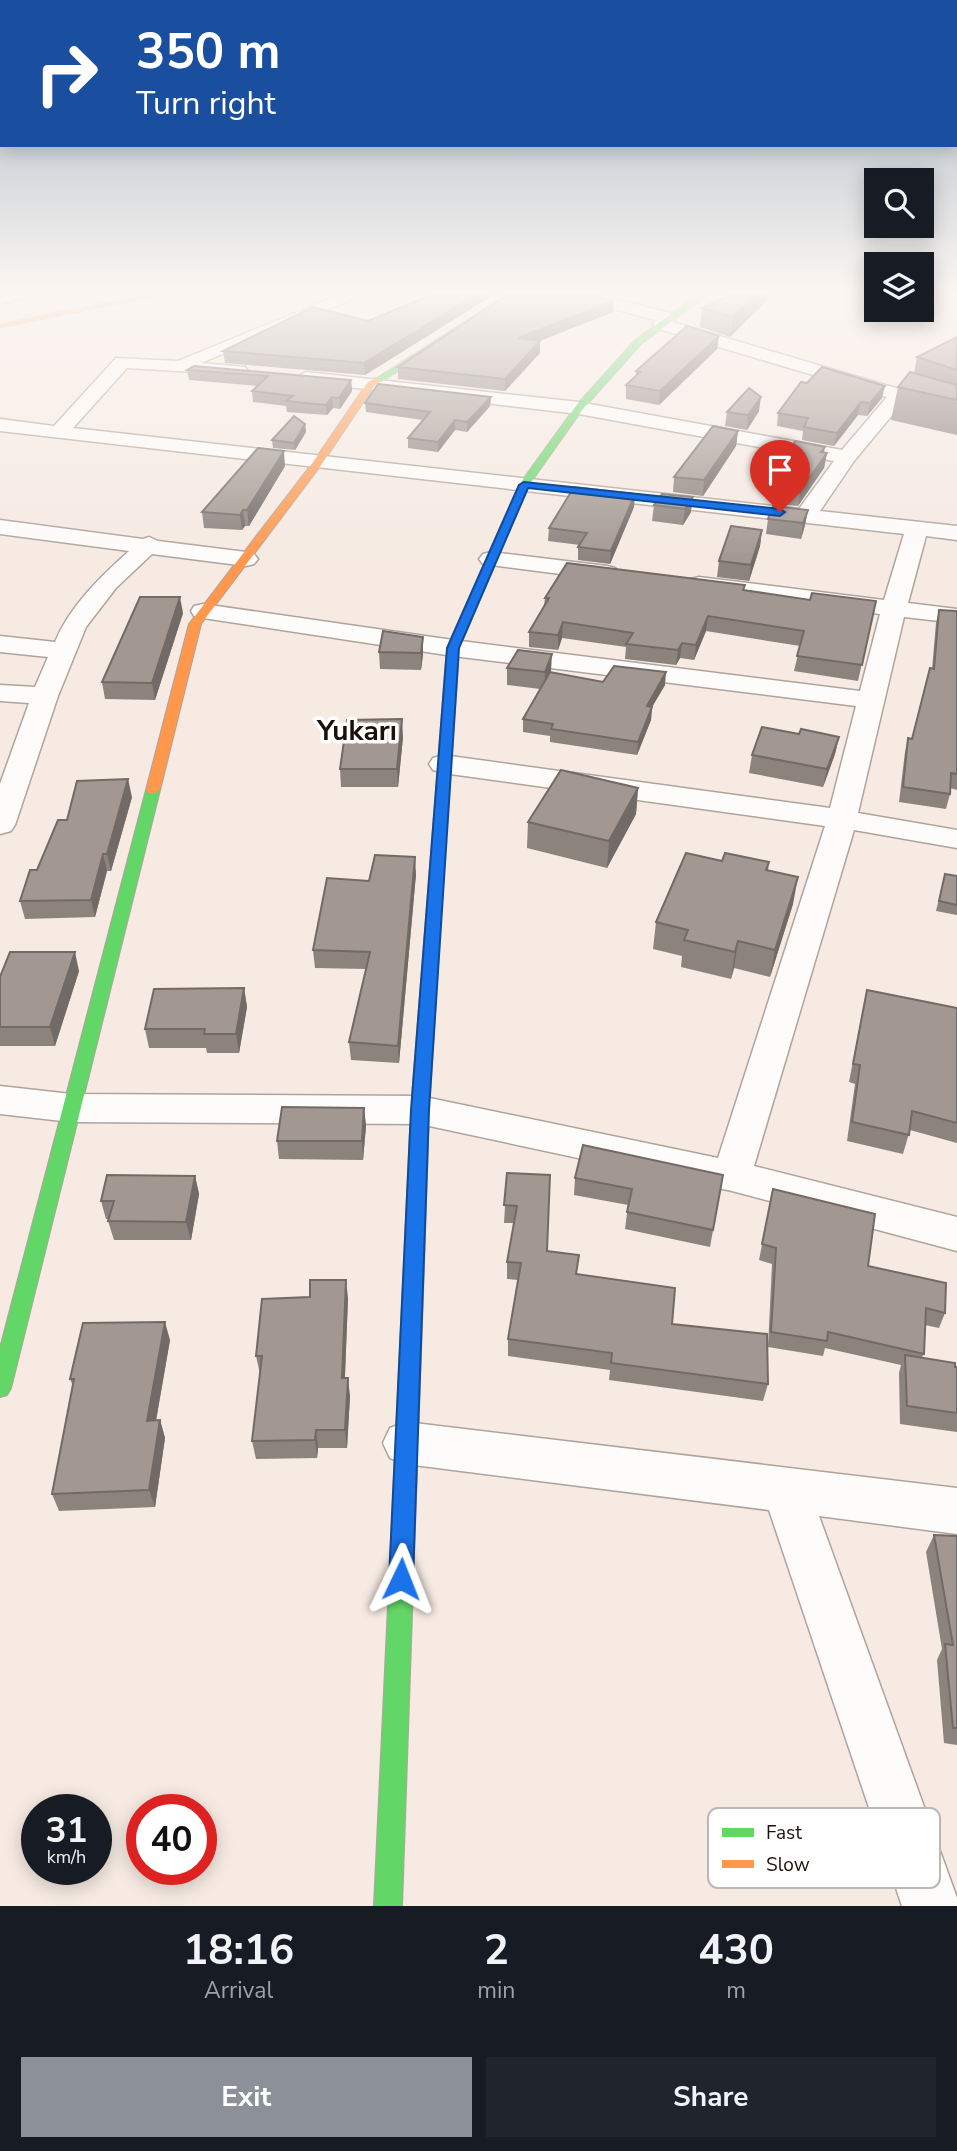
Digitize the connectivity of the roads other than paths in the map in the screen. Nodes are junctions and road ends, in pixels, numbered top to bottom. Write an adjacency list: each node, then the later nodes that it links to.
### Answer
1 (102, 384): 9 (street)
2 (371, 384): 6 (street); 11 (street)
3 (599, 384): 6 (street)
4 (867, 384): 5 (street)
5 (900, 394): 7 (street); 10 (street)
6 (579, 408): 10 (street); 12 (street)
7 (957, 412)
8 (0, 425): 9 (street)
9 (60, 431): 11 (street)
10 (847, 457): 13 (street)
11 (318, 463): 12 (street); 18 (street)
12 (524, 485): 13 (street); 19 (street)
13 (806, 515): 15 (street)
14 (0, 527): 17 (street)
15 (917, 528): 16 (street); 22 (street)
16 (957, 533)
17 (149, 544): 18 (street); 27 (street)
18 (246, 559): 23 (street)
19 (491, 559): 20 (street); 26 (street)
20 (630, 576)
21 (672, 581): 22 (street)
22 (894, 608): 24 (street); 30 (street)
23 (203, 611): 26 (street); 36 (street)
24 (957, 617)
25 (0, 644): 27 (street)
26 (453, 648): 30 (street); 31 (street)
27 (63, 651): 29 (street)
28 (0, 694): 29 (street)
29 (46, 696): 33 (street)
30 (872, 700): 32 (street)
31 (443, 764): 32 (street); 37 (street)
32 (842, 819): 34 (street); 38 (street)
33 (0, 825)
34 (957, 839)
35 (0, 1100): 36 (street)
36 (71, 1108): 37 (street); 40 (street)
37 (420, 1110): 38 (street); 41 (street)
38 (732, 1176): 39 (street)
39 (957, 1234)
40 (0, 1388)
41 (406, 1443): 42 (street); 46 (street)
42 (786, 1491): 43 (street); 44 (street)
43 (957, 1511)
44 (897, 1808)
45 (925, 1888): 47 (street)
46 (388, 1906)
47 (931, 1906)

